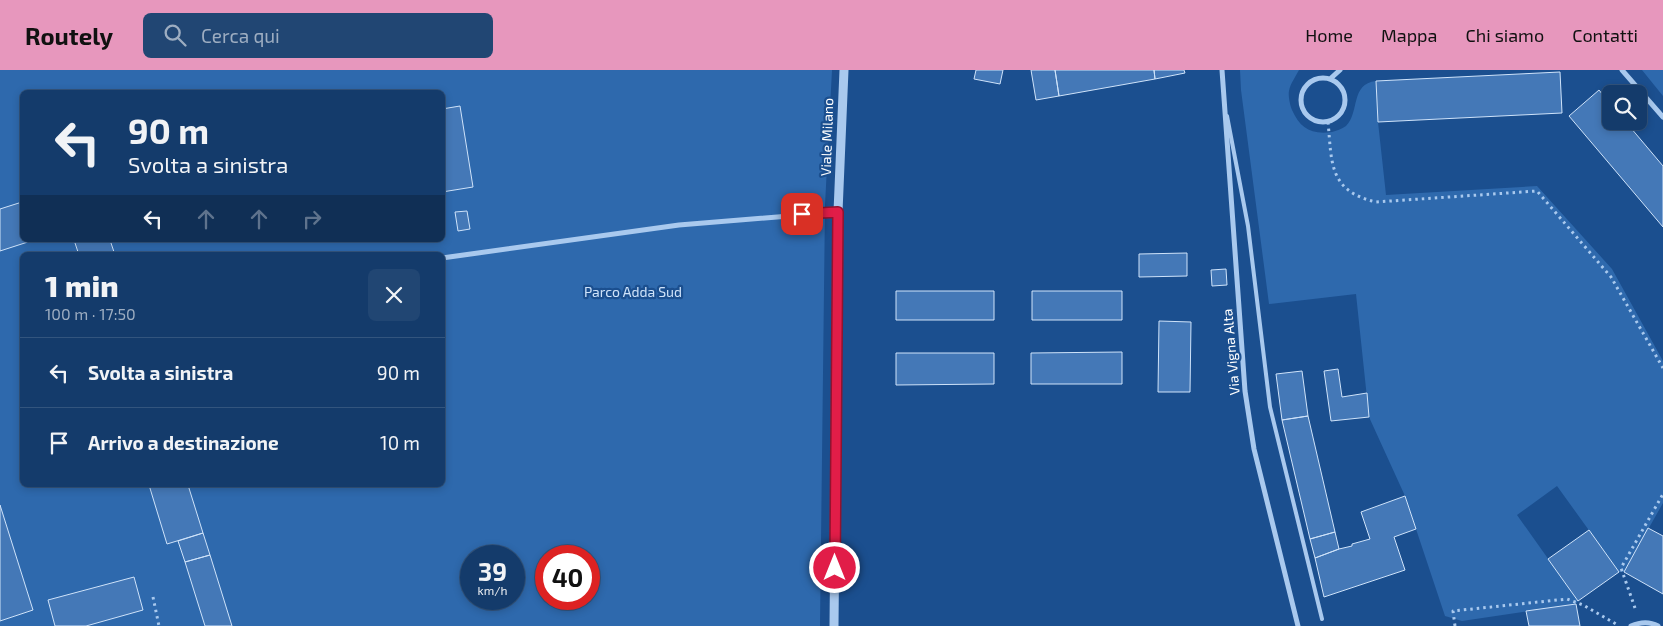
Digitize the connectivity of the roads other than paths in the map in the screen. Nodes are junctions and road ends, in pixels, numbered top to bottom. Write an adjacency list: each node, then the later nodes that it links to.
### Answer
1 (844, 70): 8 (street, Viale Milano)
2 (1222, 70): 6 (street, Via Vigna Alta)
3 (1340, 70): 5 (street)
4 (1622, 70): 7 (street)
5 (1330, 79): 5 (street)
6 (1224, 98): 10 (lane); 12 (street, Via Vigna Alta)
7 (1663, 117)
8 (838, 212): 9 (street); 11 (street, Viale Milano)
9 (445, 258)
10 (1322, 619)
11 (834, 626)
12 (1298, 626)
13 (1631, 626): 14 (street)
14 (1658, 626)

